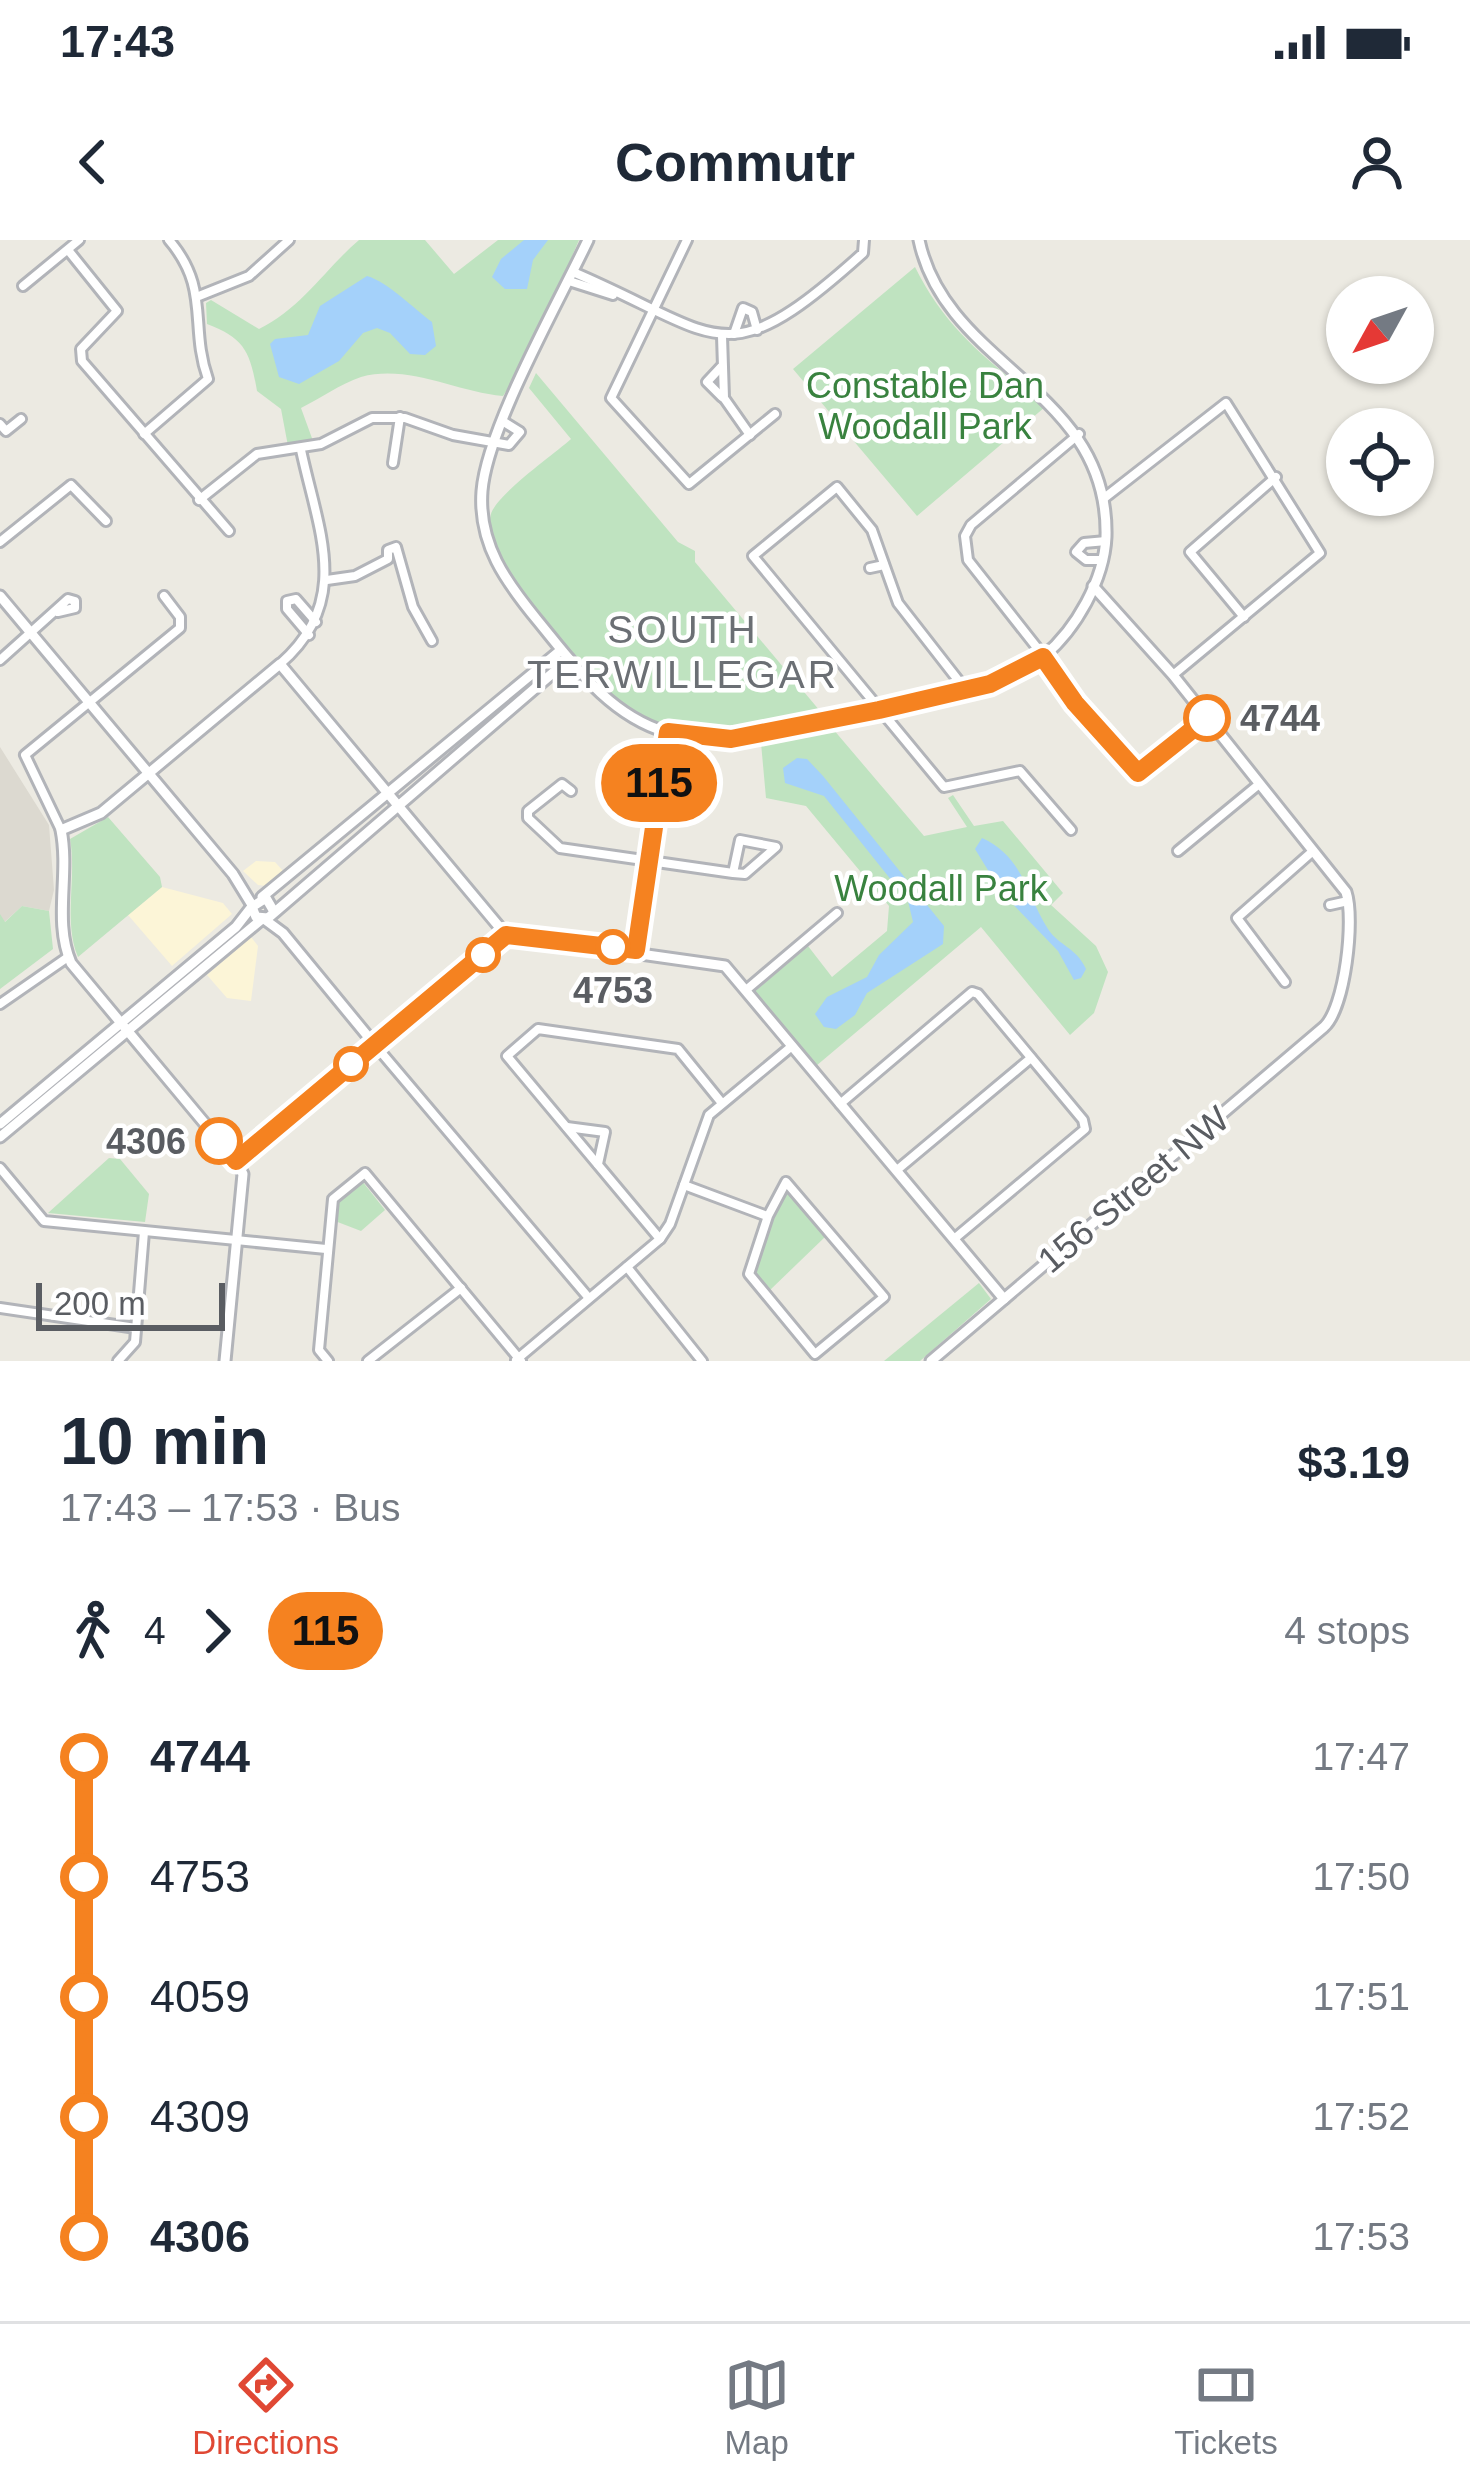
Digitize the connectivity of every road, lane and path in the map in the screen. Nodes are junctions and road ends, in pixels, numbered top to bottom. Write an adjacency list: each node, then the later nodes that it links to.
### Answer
1 (79, 240): 8 (street)
2 (170, 240): 11 (street)
3 (289, 240): 11 (street)
4 (588, 240): 9 (street)
5 (687, 240): 12 (street)
6 (864, 240): 13 (street)
7 (919, 240): 22 (street)
8 (68, 250): 10 (street); 21 (street)
9 (571, 277): 12 (street); 19 (street)
10 (23, 286)
11 (199, 296): 21 (street)
12 (652, 312): 15 (street); 23 (street)
13 (757, 330): 14 (street); 14 (street)
14 (734, 334): 15 (street)
15 (722, 337): 23 (street)
16 (775, 414): 23 (street)
17 (400, 417): 24 (street); 25 (street); 26 (street)
18 (20, 419): 20 (street)
19 (504, 422): 24 (street); 24 (street)
20 (2, 430)
21 (144, 434): 29 (street)
22 (1078, 434): 28 (street); 48 (street)
23 (750, 435)
24 (496, 440): 47 (street)
25 (302, 450): 29 (street); 37 (street)
26 (393, 463)
27 (1276, 477): 28 (street); 42 (street); 42 (street)
28 (1103, 499): 33 (street)
29 (199, 500): 31 (street)
30 (106, 521): 32 (street)
31 (229, 532)
32 (0, 542)
33 (1106, 542): 34 (street); 34 (street)
34 (1101, 560): 38 (street)
35 (884, 565): 36 (street); 52 (street); 54 (street)
36 (870, 568)
37 (327, 580): 43 (street); 46 (street)
38 (1094, 586): 48 (street); 51 (street)
39 (0, 596): 44 (street)
40 (164, 596): 53 (street)
41 (58, 612): 44 (street)
42 (1244, 617): 51 (street)
43 (316, 622): 45 (street); 45 (street)
44 (32, 634): 49 (street); 53 (street)
45 (309, 635): 50 (street)
46 (433, 640)
47 (565, 654): 56 (street); 60 (street)
48 (1043, 657): 52 (street); 55 (street)
49 (0, 660)
50 (280, 664): 57 (street); 60 (street)
51 (1173, 675): 55 (street)
52 (965, 689): 54 (street)
53 (88, 701): 57 (street); 61 (street)
54 (879, 710): 56 (street); 62 (street)
55 (1207, 718): 58 (street)
56 (668, 732): 65 (street)
57 (150, 774): 61 (street); 68 (street)
58 (1258, 785): 63 (street); 64 (street)
59 (571, 791): 65 (street)
60 (393, 798): 68 (street); 71 (street); 72 (street)
61 (61, 830): 74 (street)
62 (1071, 830)
63 (1313, 850): 67 (street); 75 (street)
64 (1178, 851)
65 (648, 861): 66 (street); 73 (street)
66 (733, 872): 66 (street)
67 (1349, 901): 69 (street); 103 (street, 156 Street NW)
68 (257, 902): 71 (street); 71 (street); 78 (street)
69 (1330, 905)
70 (838, 913): 76 (street)
71 (268, 915): 78 (street); 79 (street)
72 (506, 935): 73 (street); 79 (street)
73 (636, 950): 76 (street)
74 (68, 957): 77 (street); 78 (street)
75 (1286, 982)
76 (746, 990): 80 (street)
77 (0, 1004)
78 (123, 1027): 84 (street); 86 (street); 87 (street)
79 (375, 1045): 87 (street); 102 (street)
80 (792, 1046): 82 (street); 83 (street)
81 (1031, 1058): 83 (street); 90 (street); 95 (street)
82 (722, 1102): 85 (street); 91 (street)
83 (840, 1104): 90 (street)
84 (0, 1124)
85 (567, 1127): 88 (street); 88 (street)
86 (0, 1137)
87 (236, 1161): 96 (street)
88 (597, 1166): 94 (street)
89 (0, 1168): 93 (street)
90 (897, 1170): 95 (street)
91 (684, 1185): 92 (street); 94 (street)
92 (768, 1216): 92 (street)
93 (144, 1232): 96 (street); 105 (street)
94 (660, 1239): 98 (street)
95 (953, 1239): 103 (street)
96 (236, 1240): 97 (street); 108 (street)
97 (326, 1249): 99 (street); 101 (street)
98 (627, 1268): 102 (street); 111 (street)
99 (325, 1279): 100 (street); 109 (street)
100 (338, 1281)
101 (461, 1288): 106 (street); 110 (street)
102 (589, 1297): 106 (street)
103 (1004, 1299): 112 (street, 156 Street NW)
104 (0, 1307): 105 (street)
105 (136, 1328): 107 (street)
106 (518, 1360)
107 (118, 1361)
108 (226, 1361)
109 (328, 1361)
110 (368, 1361)
111 (702, 1361)
112 (931, 1361)

